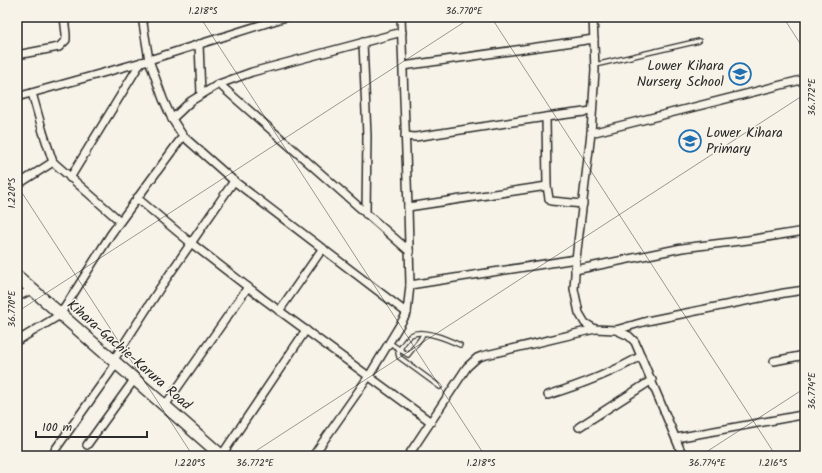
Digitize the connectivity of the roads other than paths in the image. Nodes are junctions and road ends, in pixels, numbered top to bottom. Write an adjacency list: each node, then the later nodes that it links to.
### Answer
1 (64, 17): 11 (street)
2 (142, 17): 12 (street)
3 (286, 17): 10 (street)
4 (401, 17): 6 (street)
5 (593, 17): 7 (street)
6 (402, 32): 9 (street); 15 (street)
7 (594, 39): 14 (street); 15 (street)
8 (699, 41): 14 (lane)
9 (363, 42): 17 (street); 35 (street)
10 (199, 44): 12 (street); 19 (street)
11 (17, 55)
12 (149, 60): 13 (street); 23 (street)
13 (141, 62): 18 (street); 28 (street)
14 (595, 65): 21 (street)
15 (403, 66): 26 (street)
16 (805, 79): 24 (street)
17 (219, 84): 19 (street); 35 (street)
18 (32, 93): 20 (street); 27 (street)
19 (201, 94): 23 (street)
20 (17, 97)
21 (592, 111): 22 (street); 24 (street)
22 (546, 117): 26 (street); 31 (street)
23 (172, 119): 25 (street)
24 (591, 132): 33 (street)
25 (183, 136): 29 (street); 32 (street)
26 (405, 136): 34 (street)
27 (53, 162): 28 (street); 30 (street)
28 (70, 178): 36 (street)
29 (234, 181): 38 (street); 39 (street)
30 (17, 185)
31 (547, 186): 33 (street); 34 (street)
32 (137, 198): 36 (street); 38 (street)
33 (583, 204): 41 (street)
34 (408, 206): 40 (street)
35 (366, 214): 40 (street)
36 (120, 221): 51 (street)
37 (805, 231): 42 (street)
38 (191, 243): 45 (street); 63 (street)
39 (323, 248): 49 (street); 50 (street)
40 (409, 251): 44 (street)
41 (576, 259): 42 (street); 44 (street)
42 (575, 270): 52 (street)
43 (17, 276): 46 (street, Kihara-Gachie-Karura Road)
44 (410, 285): 50 (street)
45 (248, 287): 49 (street); 69 (street)
46 (31, 290): 48 (street); 51 (street, Kihara-Gachie-Karura Road)
47 (805, 290): 54 (street)
48 (17, 297)
49 (279, 311): 53 (street)
50 (407, 313): 57 (street)
51 (60, 315): 56 (street); 63 (street, Kihara-Gachie-Karura Road)
52 (595, 329): 54 (street); 71 (street)
53 (306, 330): 64 (street); 76 (street)
54 (616, 330): 61 (street)
55 (423, 334): 58 (lane); 59 (lane); 59 (lane)
56 (17, 341)
57 (390, 343): 59 (lane); 64 (street)
58 (460, 346)
59 (399, 350): 67 (lane)
60 (805, 355): 62 (street)
61 (641, 356): 66 (street); 68 (street)
62 (774, 361)
63 (114, 362): 65 (street, Kihara-Gachie-Karura Road); 75 (street)
64 (369, 376): 71 (street); 77 (street)
65 (134, 380): 69 (street, Kihara-Gachie-Karura Road); 74 (street)
66 (652, 380): 72 (street); 73 (street)
67 (440, 387)
68 (548, 395)
69 (164, 407): 76 (street, Kihara-Gachie-Karura Road)
70 (802, 416): 73 (street)
71 (431, 422): 78 (street)
72 (579, 427)
73 (676, 438): 79 (street)
74 (87, 445)
75 (54, 450)
76 (222, 456)
77 (313, 456)
78 (408, 456)
79 (683, 456)

